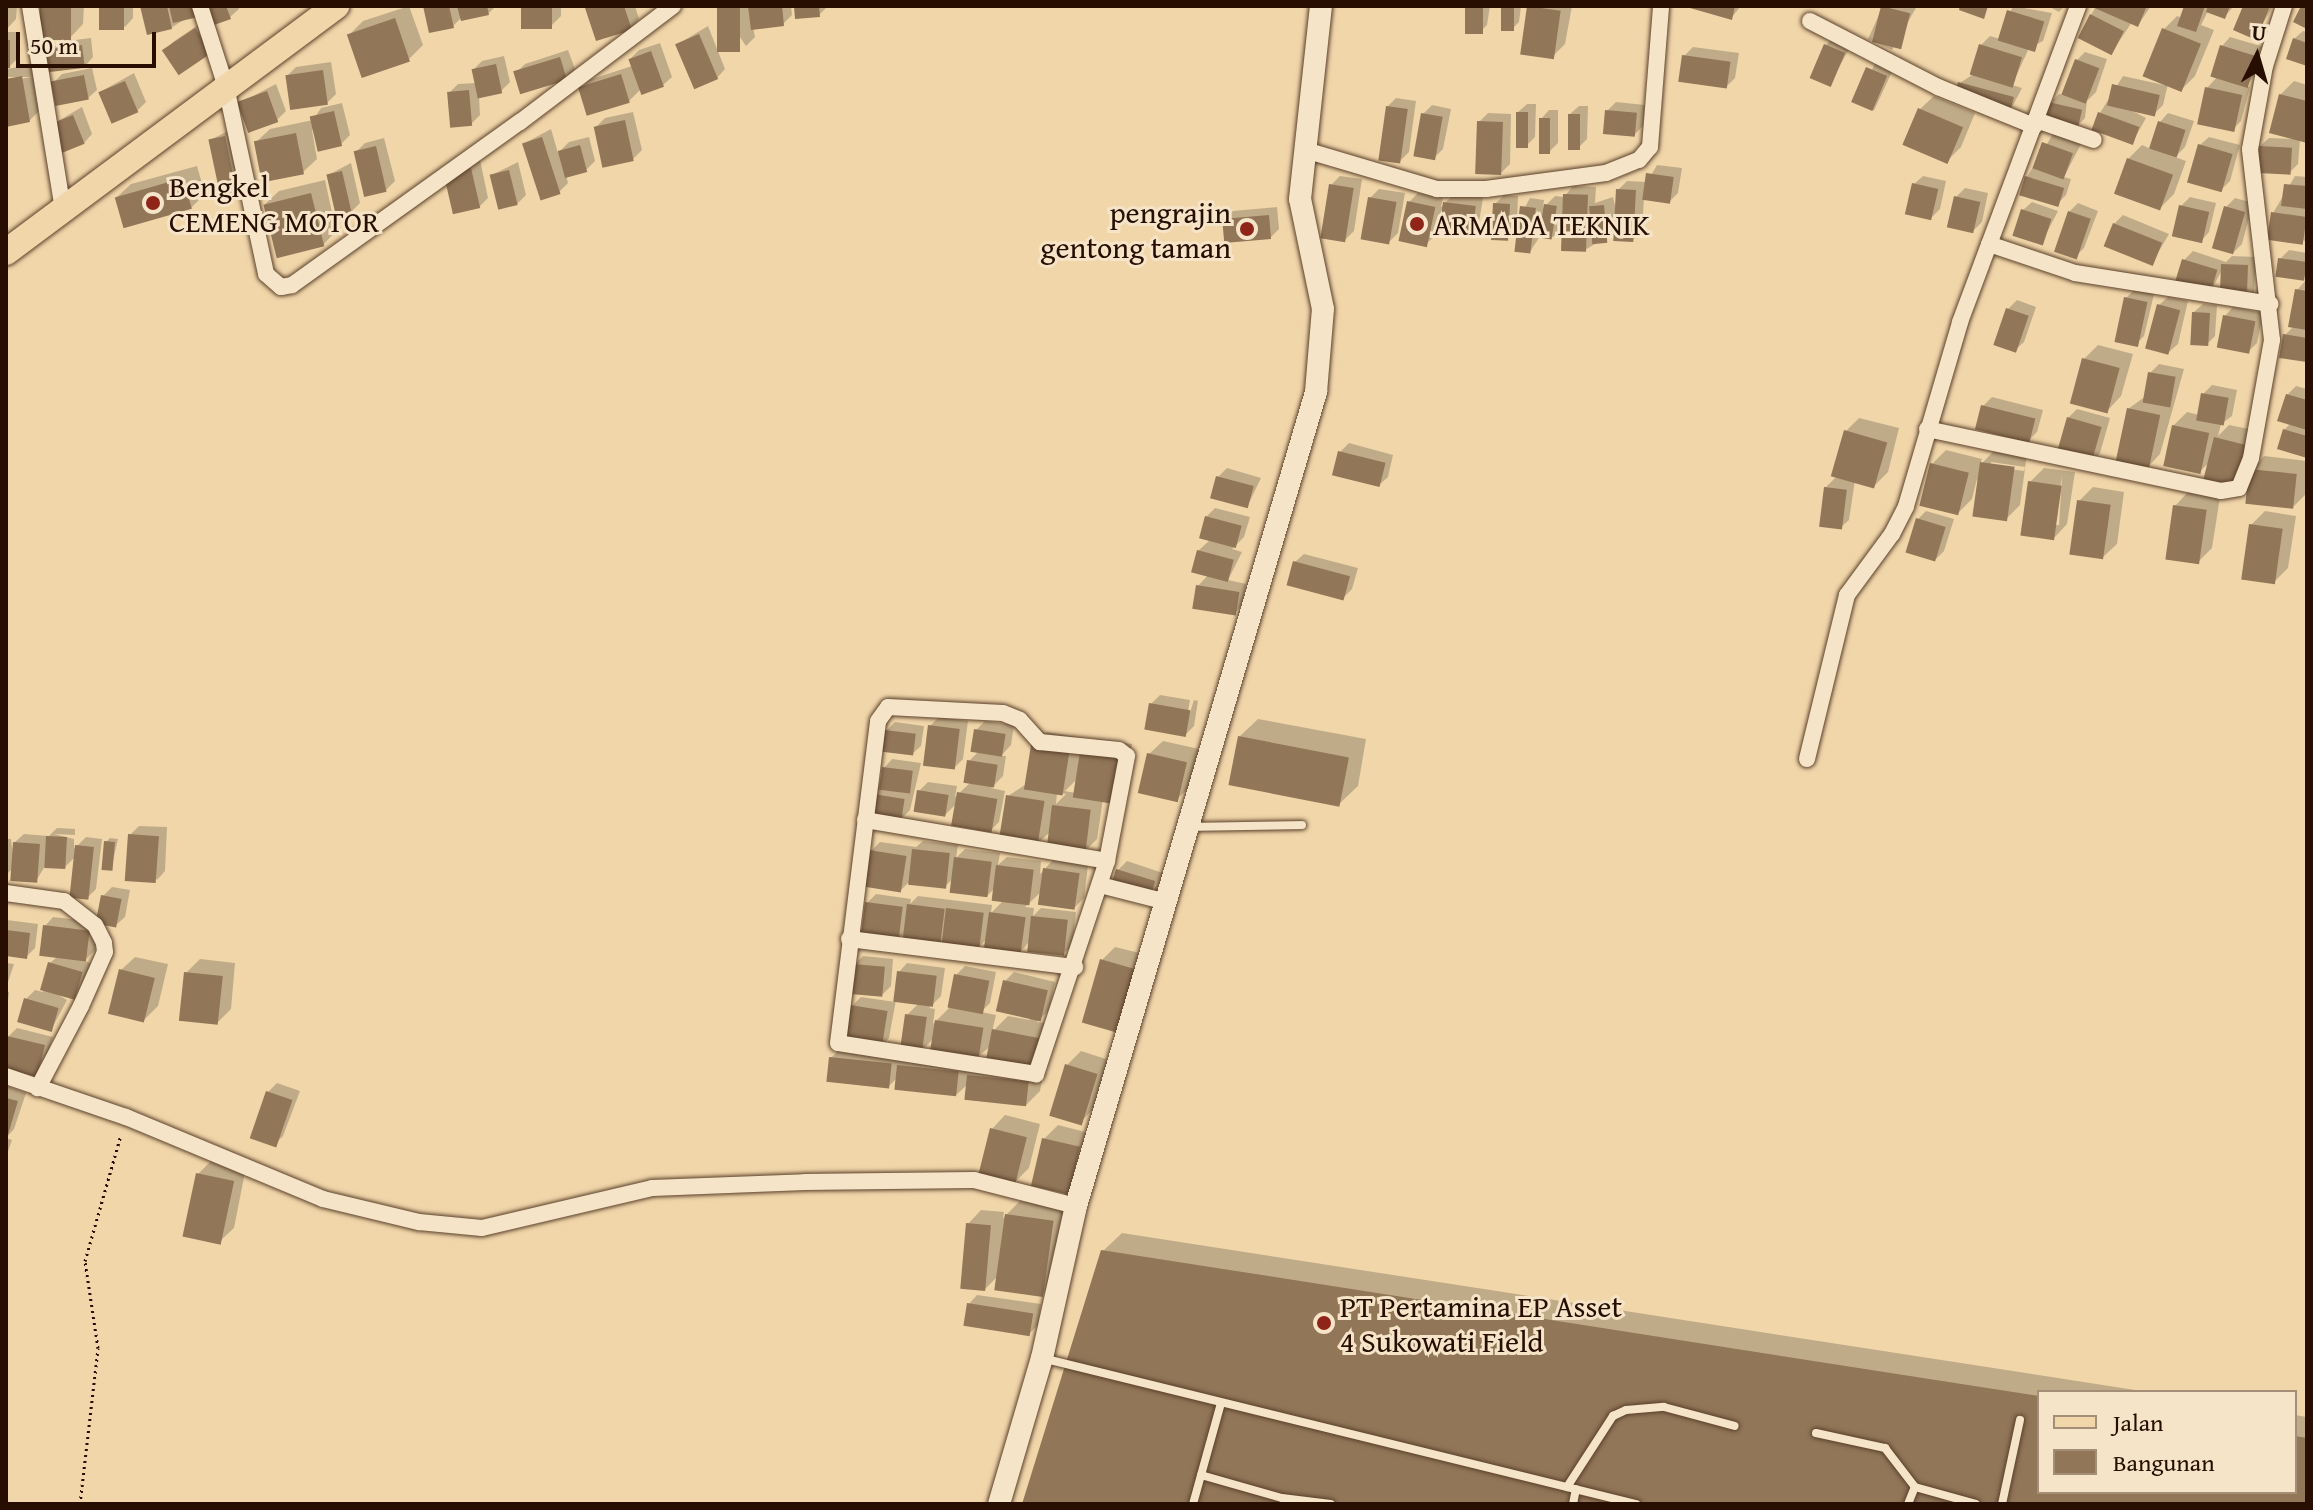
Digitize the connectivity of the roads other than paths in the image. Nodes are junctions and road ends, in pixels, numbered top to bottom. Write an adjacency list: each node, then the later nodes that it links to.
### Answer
1 (30, 6): 14 (street)
2 (200, 6): 10 (street)
3 (336, 6): 10 (main road)
4 (673, 6): 10 (street)
5 (1321, 6): 13 (street)
6 (1661, 6): 13 (street)
7 (2078, 6): 11 (street)
8 (2284, 6): 17 (street)
9 (1810, 21): 11 (street)
10 (226, 87): 14 (main road)
11 (2035, 123): 12 (street); 15 (street)
12 (2094, 140)
13 (1305, 150): 22 (street)
14 (63, 210): 16 (main road)
15 (1989, 244): 17 (street); 18 (street)
16 (6, 252)
17 (2271, 304): 18 (street)
18 (1927, 429): 19 (street)
19 (1807, 759)
20 (865, 820): 23 (street); 23 (street); 27 (street)
21 (1302, 825): 22 (lane)
22 (1189, 827): 26 (street)
23 (1107, 861): 24 (street)
24 (1100, 885): 26 (street); 28 (street)
25 (6, 893): 30 (street)
26 (1167, 902): 31 (street)
27 (849, 939): 28 (street); 28 (street)
28 (1075, 967)
29 (6, 1076): 30 (street)
30 (38, 1088): 31 (street)
31 (1076, 1206): 32 (street)
32 (1042, 1358): 33 (lane); 41 (street)
33 (1221, 1403): 37 (lane); 39 (lane)
34 (2020, 1420): 48 (lane)
35 (1735, 1426): 39 (lane)
36 (1816, 1433): 38 (lane)
37 (1201, 1475): 40 (lane); 42 (lane)
38 (1915, 1487): 46 (lane); 47 (lane)
39 (1571, 1488): 44 (lane); 45 (lane)
40 (1281, 1501): 43 (lane)
41 (999, 1504)
42 (1193, 1504)
43 (1331, 1504)
44 (1573, 1504)
45 (1636, 1504)
46 (1908, 1504)
47 (1976, 1504)
48 (2002, 1504)

